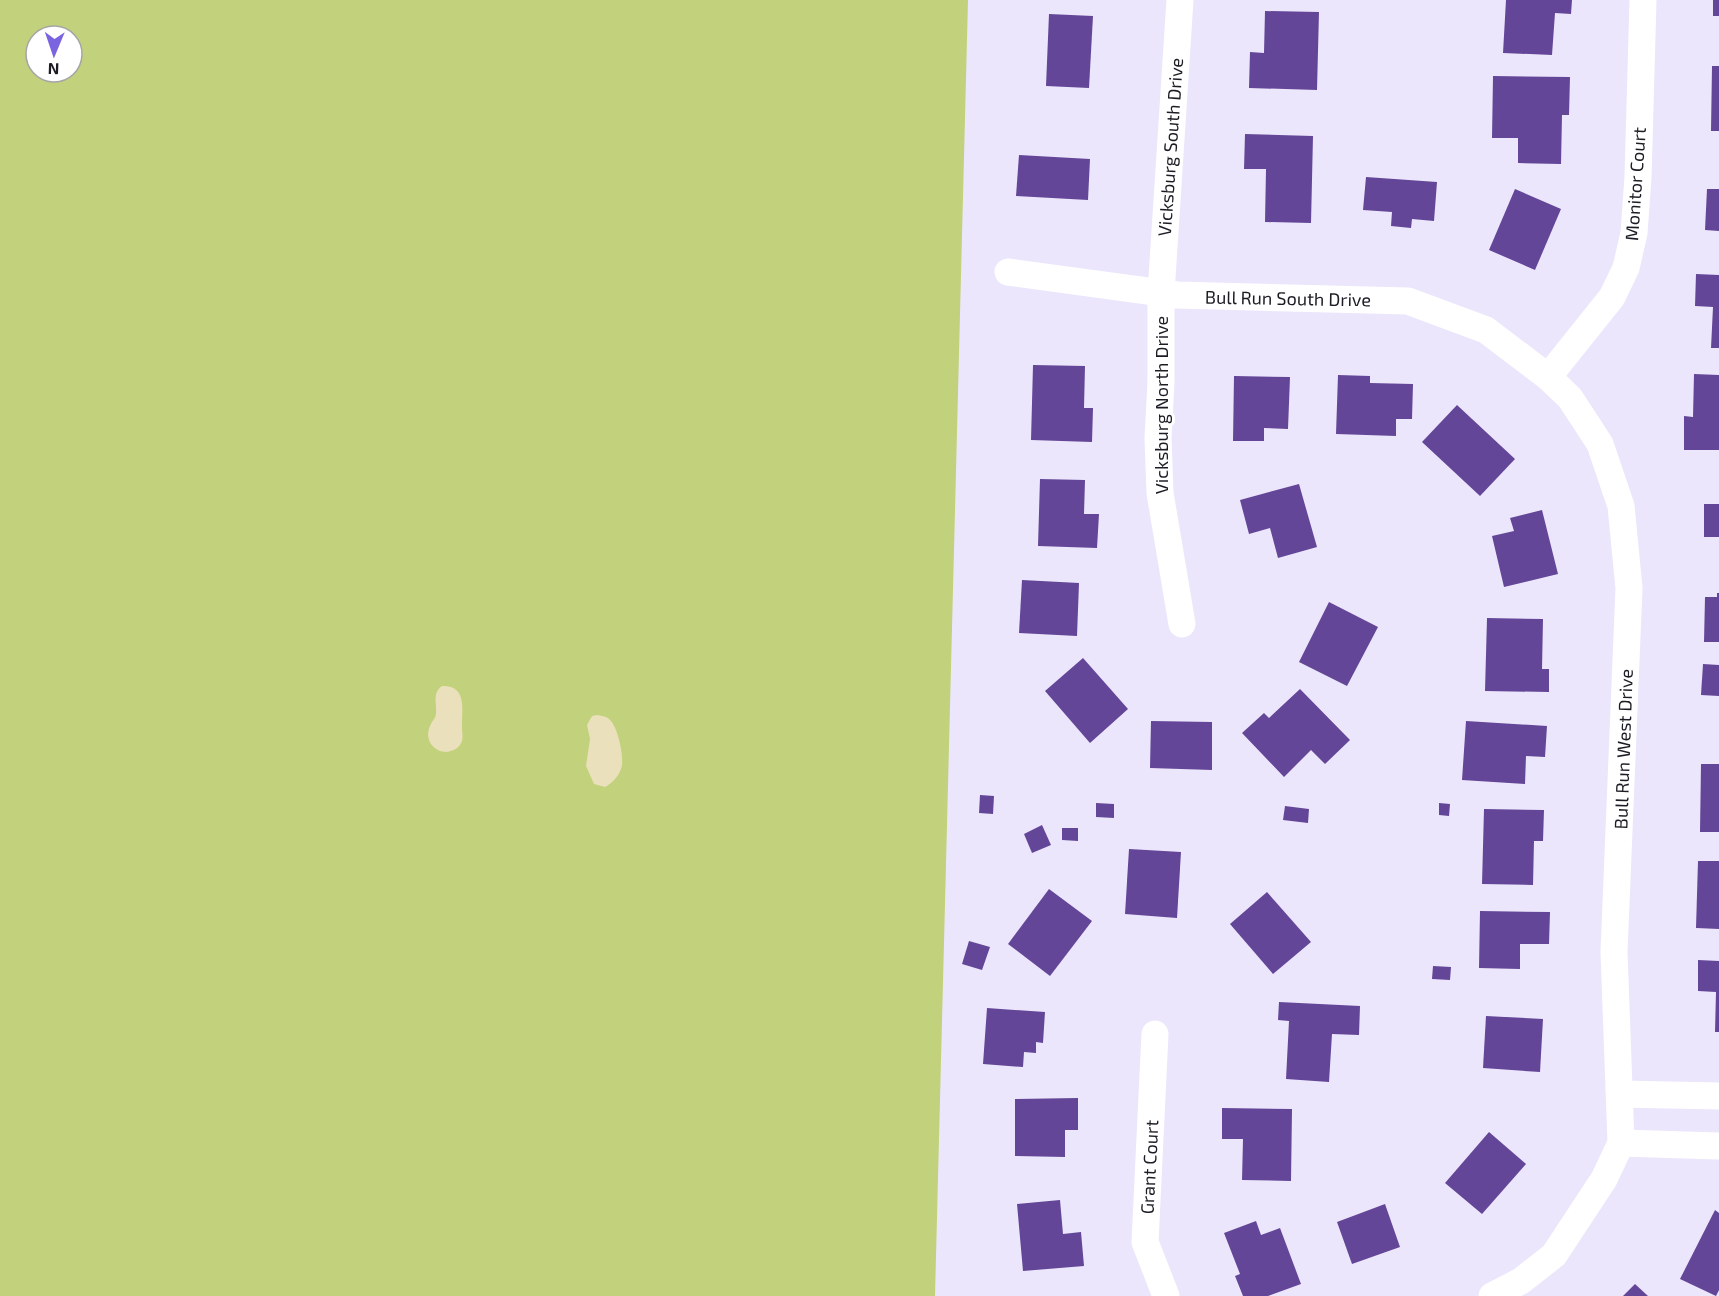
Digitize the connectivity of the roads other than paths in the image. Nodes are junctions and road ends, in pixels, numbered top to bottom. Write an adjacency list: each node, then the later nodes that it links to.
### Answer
1 (1180, 0): 4 (street, Vicksburg South Drive)
2 (1643, 0): 5 (street, Monitor Court)
3 (1008, 272): 4 (street, Bull Run South Drive)
4 (1161, 293): 5 (street, Bull Run South Drive); 6 (street, Vicksburg North Drive)
5 (1548, 377): 8 (street, Bull Run West Drive)
6 (1182, 624)
7 (1155, 1034): 12 (street, Grant Court)
8 (1620, 1094): 9 (street); 10 (street, Bull Run West Drive)
9 (1719, 1096)
10 (1621, 1143): 11 (street); 13 (street)
11 (1719, 1146)
12 (1166, 1296)
13 (1492, 1296)

